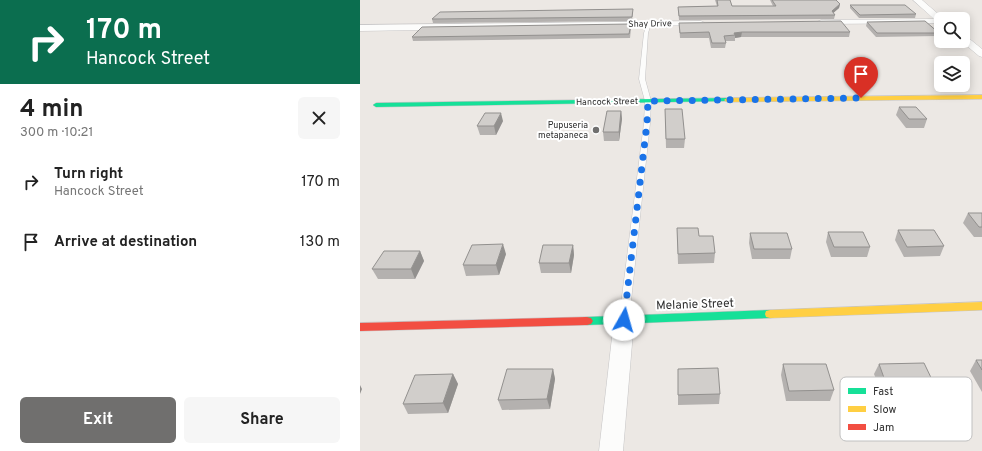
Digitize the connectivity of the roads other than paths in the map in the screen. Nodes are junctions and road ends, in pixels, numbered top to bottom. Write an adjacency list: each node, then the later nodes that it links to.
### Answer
1 (917, 0): 2 (street)
2 (934, 15)
3 (934, 21): 4 (street)
4 (810, 22)
5 (712, 23): 6 (street, Shay Drive)
6 (649, 24): 7 (street, Shay Drive); 11 (lane)
7 (360, 28)
8 (970, 44): 9 (street)
9 (982, 54)
10 (982, 97): 11 (street, Hancock Street)
11 (648, 101): 12 (street, Hancock Street); 14 (lane)
12 (376, 105)
13 (982, 306): 14 (street, Melanie Street)
14 (624, 320): 15 (street, Melanie Street); 16 (street)
15 (360, 327)
16 (611, 451)

